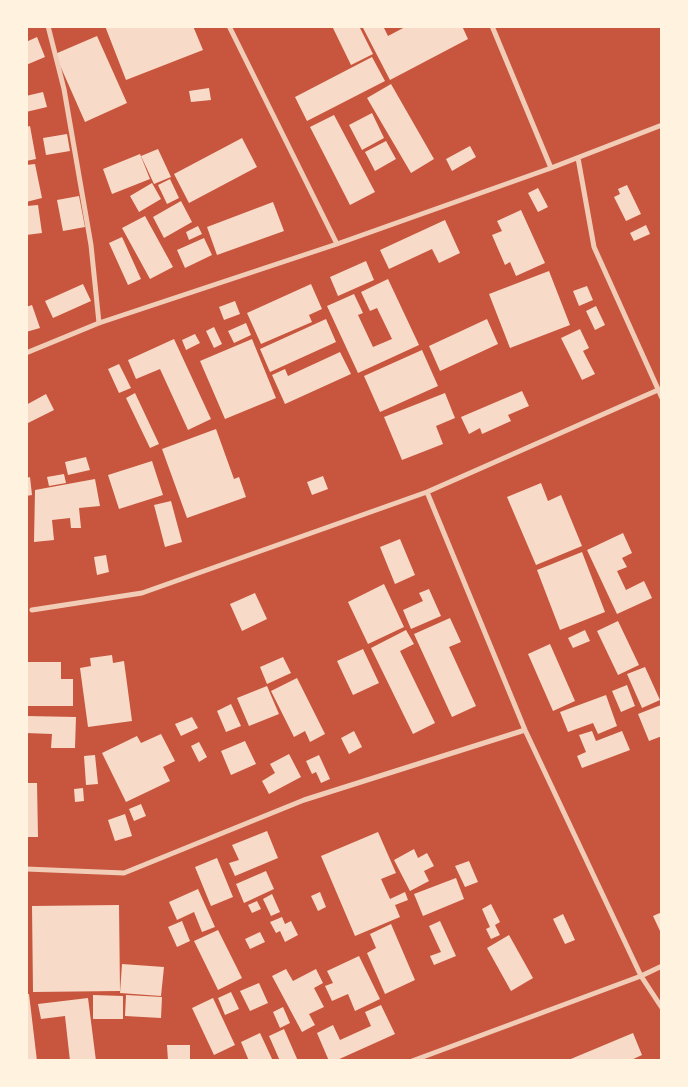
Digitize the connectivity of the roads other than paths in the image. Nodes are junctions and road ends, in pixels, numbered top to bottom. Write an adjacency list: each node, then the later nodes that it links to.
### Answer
1 (48, 26): 8 (street)
2 (229, 26): 7 (street)
3 (492, 26): 6 (street)
4 (662, 125): 5 (street)
5 (578, 158): 6 (street); 10 (street)
6 (551, 168): 7 (street)
7 (338, 244): 8 (street)
8 (99, 323): 9 (street)
9 (26, 353)
10 (658, 390): 11 (street); 12 (street)
11 (662, 398)
12 (427, 492): 13 (street); 14 (street)
13 (32, 610)
14 (525, 730): 15 (street); 17 (street)
15 (26, 869)
16 (662, 966): 17 (street)
17 (642, 976): 18 (street); 19 (street)
18 (662, 1008)
19 (412, 1061)

